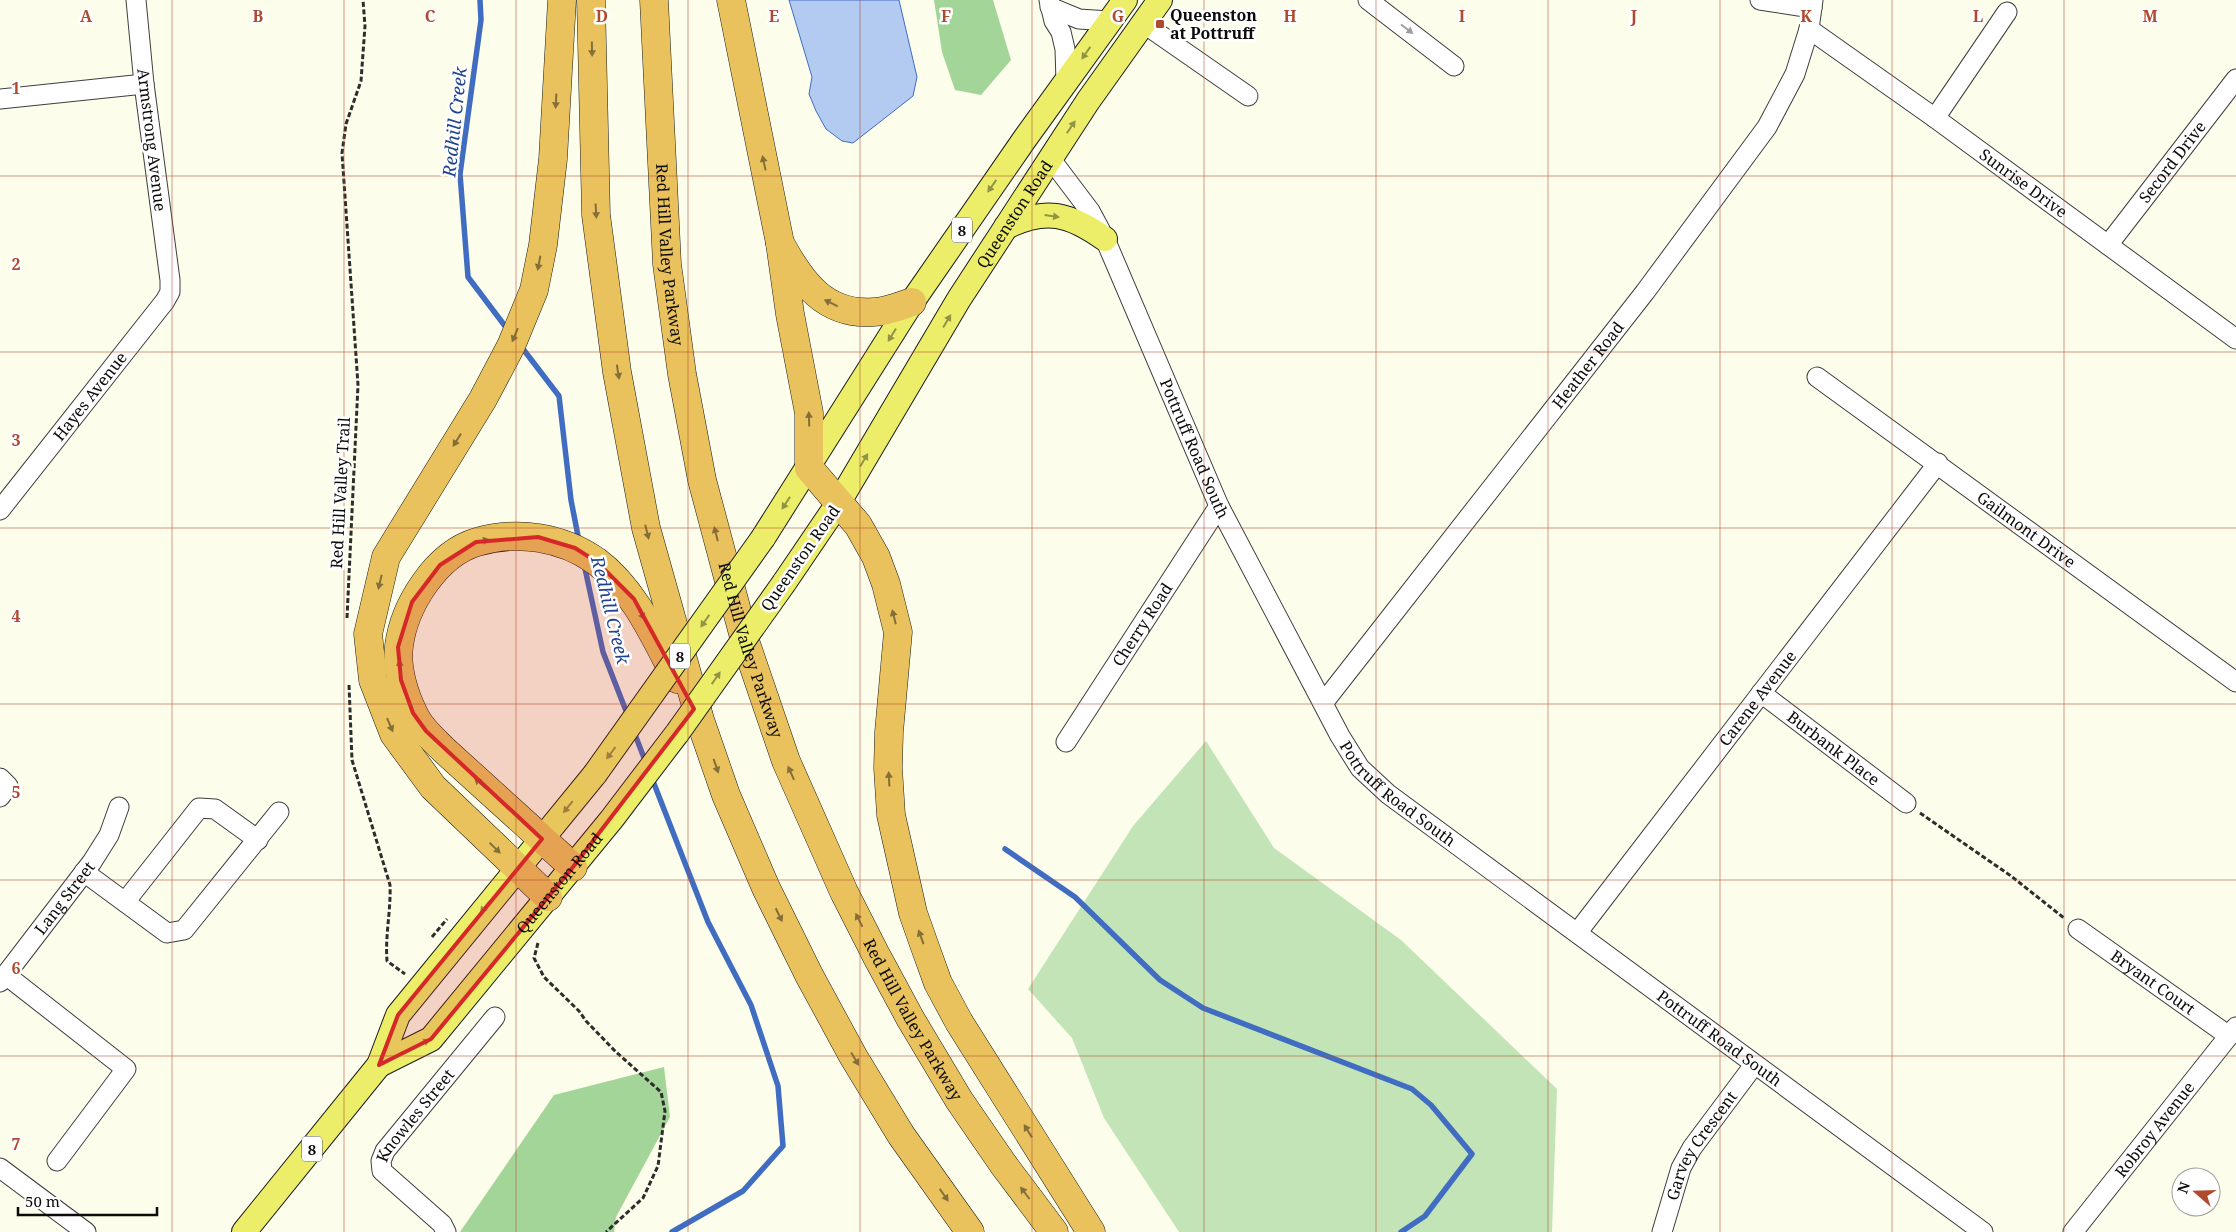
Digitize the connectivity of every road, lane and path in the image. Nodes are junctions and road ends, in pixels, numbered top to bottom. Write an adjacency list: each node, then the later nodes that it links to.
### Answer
1 (136, 0): 20 (street, Armstrong Avenue)
2 (363, 0): 38 (path, Red Hill Valley Trail)
3 (562, 0): 52 (highway, one-way to 52)
4 (591, 0): 43 (highway, one-way to 43)
5 (654, 0): 73 (highway, Red Hill Valley Parkway, one-way to 5)
6 (731, 0): 27 (highway, one-way to 6)
7 (1125, 0): 14 (main road, Queenston Road / 8)
8 (1160, 0): 15 (main road, Queenston Road / 8)
9 (1368, 0): 17 (street, one-way to 17)
10 (1760, 0): 12 (street, Heather Road)
11 (1050, 3): 14 (street); 19 (street)
12 (1812, 4): 16 (street, Heather Road)
13 (2007, 12): 23 (street)
14 (1109, 21): 19 (main road, Queenston Road / 8, one-way to 19)
15 (1143, 23): 21 (street); 24 (main road, Queenston Road / 8, one-way to 15)
16 (1809, 29): 23 (street, Sunrise Drive); 42 (street, Heather Road)
17 (1454, 66)
18 (2236, 79): 28 (street, Secord Drive)
19 (1066, 82): 30 (main road, Queenston Road / 8, one-way to 30)
20 (144, 84): 22 (street); 29 (street, Armstrong Avenue)
21 (1248, 96)
22 (0, 99)
23 (1935, 118): 28 (street, Sunrise Drive)
24 (1050, 158): 25 (main road, Queenston Road / 8); 26 (street, Pottruff Road South)
25 (1006, 227): 26 (main road, one-way to 26); 35 (main road, Queenston Road / 8, one-way to 25)
26 (1105, 239): 36 (street, Pottruff Road South)
27 (780, 243): 30 (highway, one-way to 27); 34 (highway, one-way to 27)
28 (2108, 245): 31 (street, Sunrise Drive)
29 (170, 280): 37 (street, Hayes Avenue)
30 (912, 302): 34 (main road, Queenston Road / 8, one-way to 34)
31 (2236, 339)
32 (1818, 376): 33 (street, Gailmont Drive)
33 (1938, 463): 40 (street, Gailmont Drive); 41 (street, Carene Avenue)
34 (809, 468): 35 (highway); 50 (main road, Queenston Road / 8, one-way to 50, bridge)
35 (839, 502): 53 (main road, Queenston Road / 8, one-way to 35, bridge); 74 (highway, one-way to 35)
36 (1219, 506): 42 (street, Pottruff Road South); 44 (street, Cherry Road)
37 (0, 510)
38 (347, 621)
39 (349, 681): 59 (path)
40 (2236, 682)
41 (1760, 693): 47 (street, Burbank Place); 58 (street, Carene Avenue)
42 (1324, 702): 58 (street, Pottruff Road South)
43 (700, 720): 50 (highway, one-way to 43); 72 (highway, one-way to 72)
44 (1066, 742)
45 (0, 778): 46 (street)
46 (0, 797)
47 (1906, 803): 57 (path)
48 (118, 807): 54 (street, Lang Street)
49 (279, 812): 51 (street)
50 (542, 839): 52 (main road, Queenston Road / 8); 53 (highway)
51 (258, 840): 56 (street); 56 (street)
52 (516, 868): 55 (highway); 64 (main road, Queenston Road / 8, one-way to 64)
53 (573, 868): 55 (main road, Queenston Road / 8)
54 (84, 872): 56 (street); 61 (street, Lang Street)
55 (548, 897): 64 (main road, Queenston Road / 8, one-way to 55)
56 (125, 902)
57 (2078, 929): 63 (street, Bryant Court)
58 (1577, 933): 65 (street, Pottruff Road South)
59 (404, 975)
60 (544, 977): 71 (path)
61 (3, 979): 66 (street)
62 (495, 1017): 70 (street, Knowles Street)
63 (2233, 1032): 77 (street, Robroy Avenue)
64 (379, 1065): 69 (main road, Queenston Road / 8)
65 (1754, 1065): 75 (street, Garvey Crescent); 76 (street, Pottruff Road South)
66 (57, 1161)
67 (0, 1168): 68 (street)
68 (86, 1232)
69 (244, 1232)
70 (446, 1232)
71 (606, 1232)
72 (970, 1232)
73 (1054, 1232)
74 (1091, 1232)
75 (1662, 1232)
76 (1983, 1232)
77 (2073, 1232)

